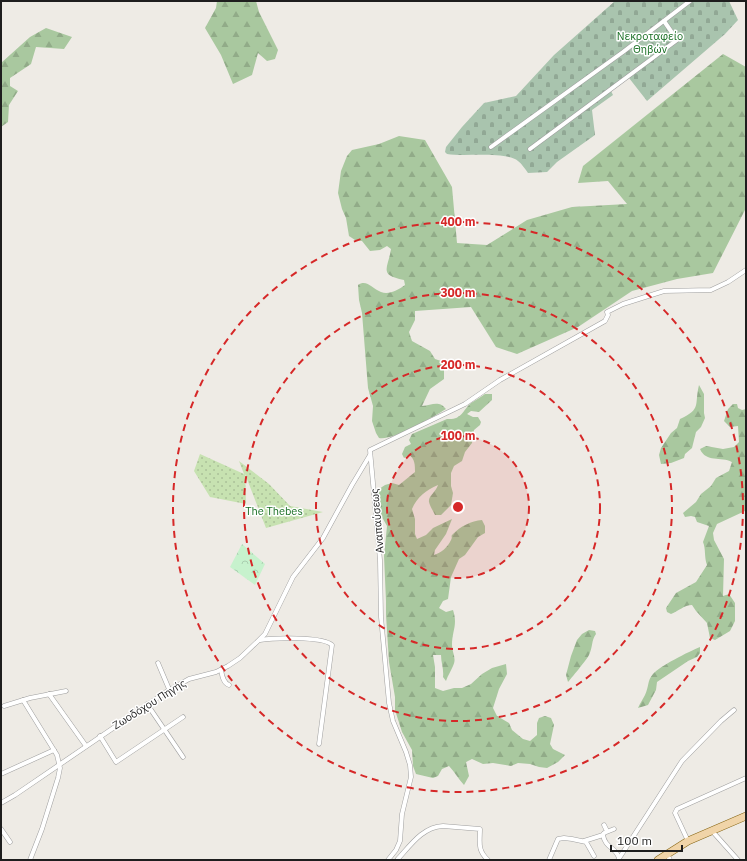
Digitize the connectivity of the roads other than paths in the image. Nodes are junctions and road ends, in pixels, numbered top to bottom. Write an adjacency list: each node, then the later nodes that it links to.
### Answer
1 (690, 1): 2 (street)
2 (664, 21): 3 (street); 4 (street)
3 (491, 147)
4 (530, 149)
5 (746, 270): 6 (street)
6 (371, 455): 7 (street, Ζωοδόχου Πηγής); 8 (street, Αναπαύσεως)
7 (362, 470): 8 (street); 9 (street, Ζωοδόχου Πηγής)
8 (372, 474): 45 (street, Αναπαύσεως)
9 (259, 640): 11 (street, Ζωοδόχου Πηγής); 23 (street)
10 (158, 663): 13 (street)
11 (221, 670): 12 (street); 13 (street, Ζωοδόχου Πηγής)
12 (229, 685)
13 (169, 690): 17 (street, Ζωοδόχου Πηγής)
14 (66, 691): 15 (street)
15 (49, 694): 16 (street); 24 (street)
16 (24, 700): 18 (street); 25 (street)
17 (148, 704): 21 (street); 22 (street, Ζωοδόχου Πηγής)
18 (4, 706)
19 (734, 710): 43 (street)
20 (183, 717): 21 (street)
21 (165, 730): 22 (street); 26 (street)
22 (100, 736): 24 (street, Ζωοδόχου Πηγής)
23 (319, 744)
24 (86, 746): 27 (street, Ζωοδόχου Πηγής)
25 (54, 750): 27 (street); 28 (street)
26 (182, 757)
27 (59, 763): 30 (street, Ζωοδόχου Πηγής); 44 (street)
28 (1, 774)
29 (746, 778): 39 (street)
30 (1, 803)
31 (746, 816): 36 (main road)
32 (604, 825): 35 (street)
33 (614, 828): 35 (street)
34 (1, 829): 40 (street)
35 (607, 831): 37 (street)
36 (712, 832): 39 (main road); 50 (street)
37 (603, 835): 38 (street); 43 (street)
38 (583, 841): 41 (street); 48 (street)
39 (688, 841): 42 (main road)
40 (10, 842)
41 (594, 856)
42 (668, 857): 49 (main road)
43 (619, 859)
44 (30, 860)
45 (388, 860)
46 (397, 860): 47 (street)
47 (488, 860)
48 (549, 860)
49 (658, 860)
50 (738, 860)

